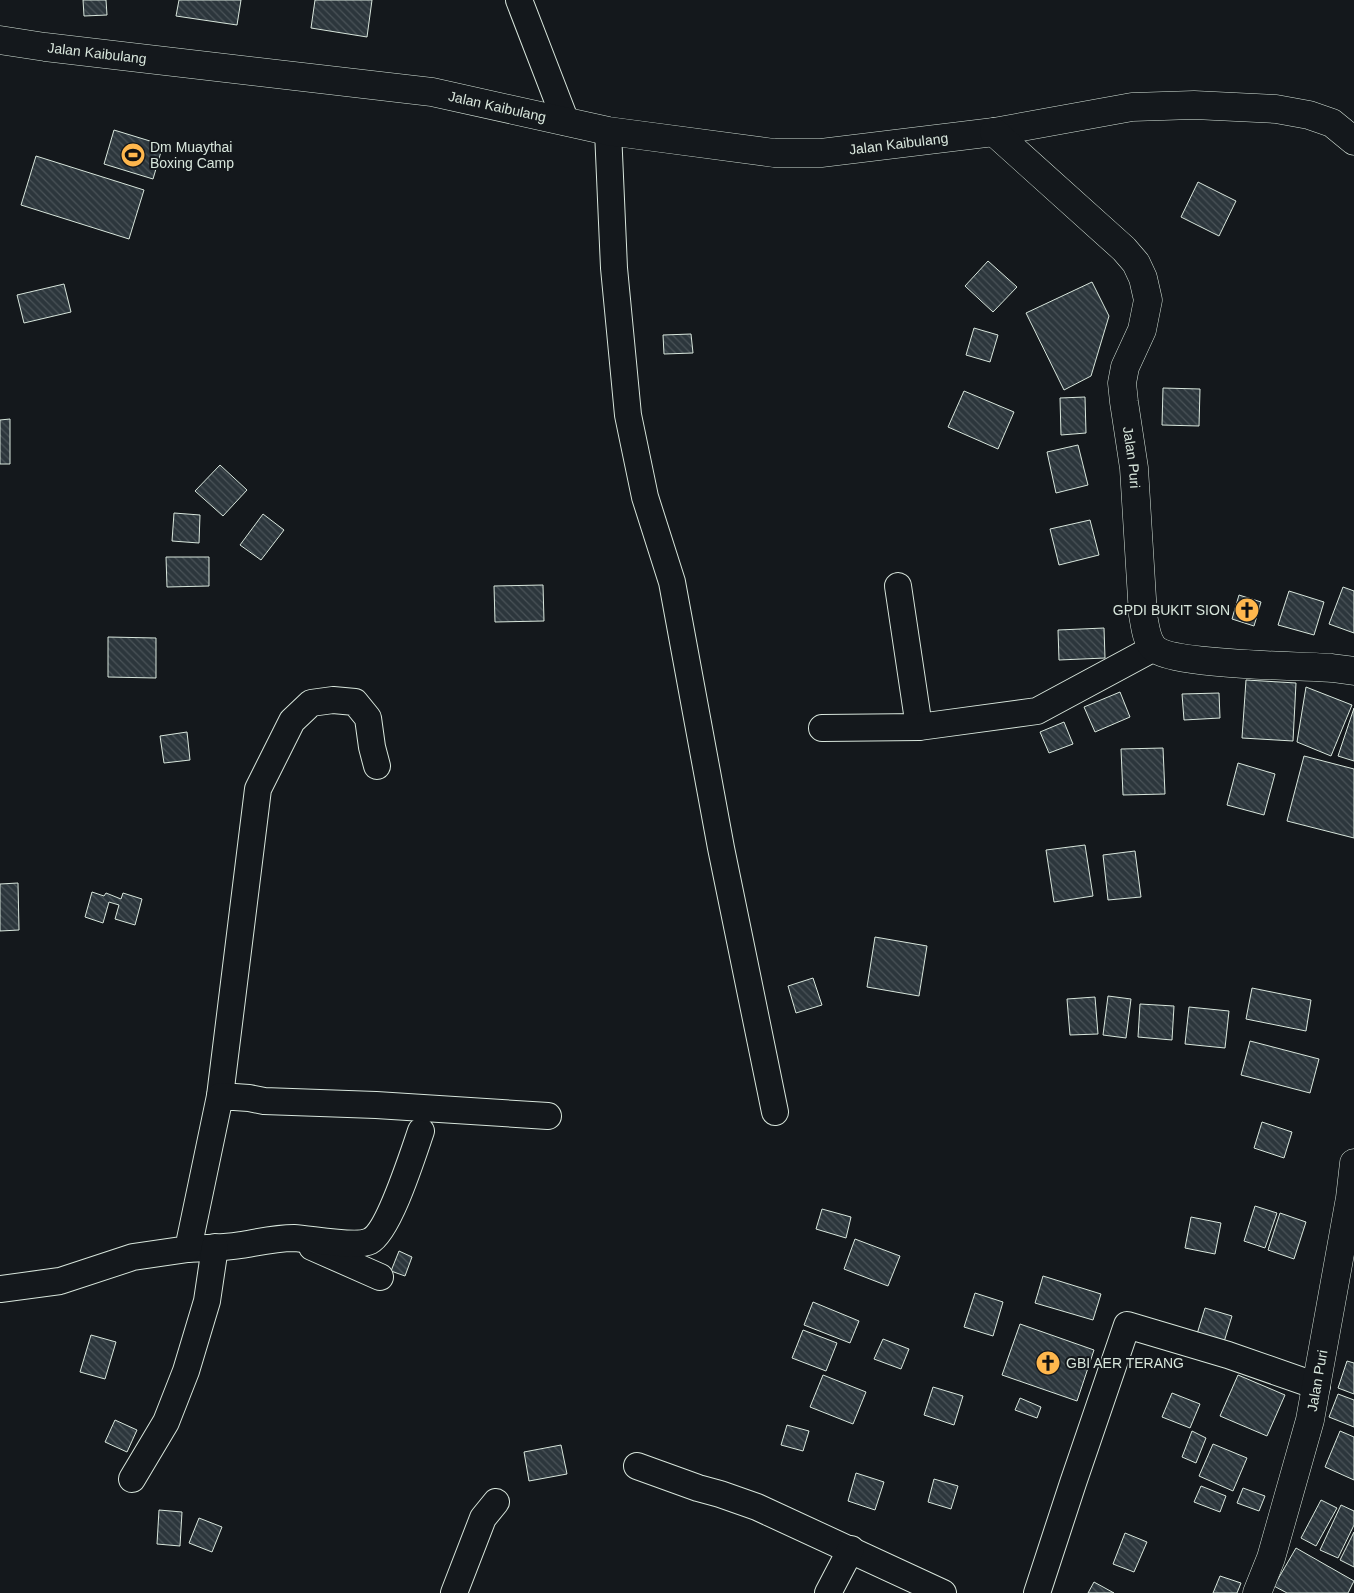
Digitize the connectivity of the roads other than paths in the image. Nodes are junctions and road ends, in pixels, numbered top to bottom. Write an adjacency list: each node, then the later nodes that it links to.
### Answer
1 (519, 0): 3 (street)
2 (0, 40): 3 (street, Jalan Kaibulang)
3 (566, 122): 4 (street, Jalan Kaibulang)
4 (608, 131): 5 (street, Jalan Kaibulang); 14 (street)
5 (994, 132): 6 (street, Jalan Kaibulang); 8 (street, Jalan Puri)
6 (1354, 141)
7 (898, 586): 10 (street)
8 (1154, 648): 9 (street); 10 (street)
9 (1354, 671)
10 (919, 727): 11 (street)
11 (822, 728)
12 (377, 766): 13 (street)
13 (220, 1096): 15 (street); 21 (street)
14 (775, 1112)
15 (548, 1116)
16 (421, 1131): 19 (street)
17 (1354, 1163): 18 (street, Jalan Puri)
18 (1352, 1199): 24 (street, Jalan Puri)
19 (293, 1238): 20 (street); 22 (street)
20 (215, 1247): 21 (street); 26 (street)
21 (188, 1249): 23 (street)
22 (380, 1277)
23 (0, 1289)
24 (1317, 1386): 32 (street); 33 (street, Jalan Puri)
25 (637, 1466): 28 (street)
26 (132, 1479)
27 (496, 1502): 29 (street)
28 (851, 1549): 30 (street); 31 (street)
29 (454, 1593)
30 (828, 1593)
31 (943, 1593)
32 (1037, 1593)
33 (1257, 1593)

